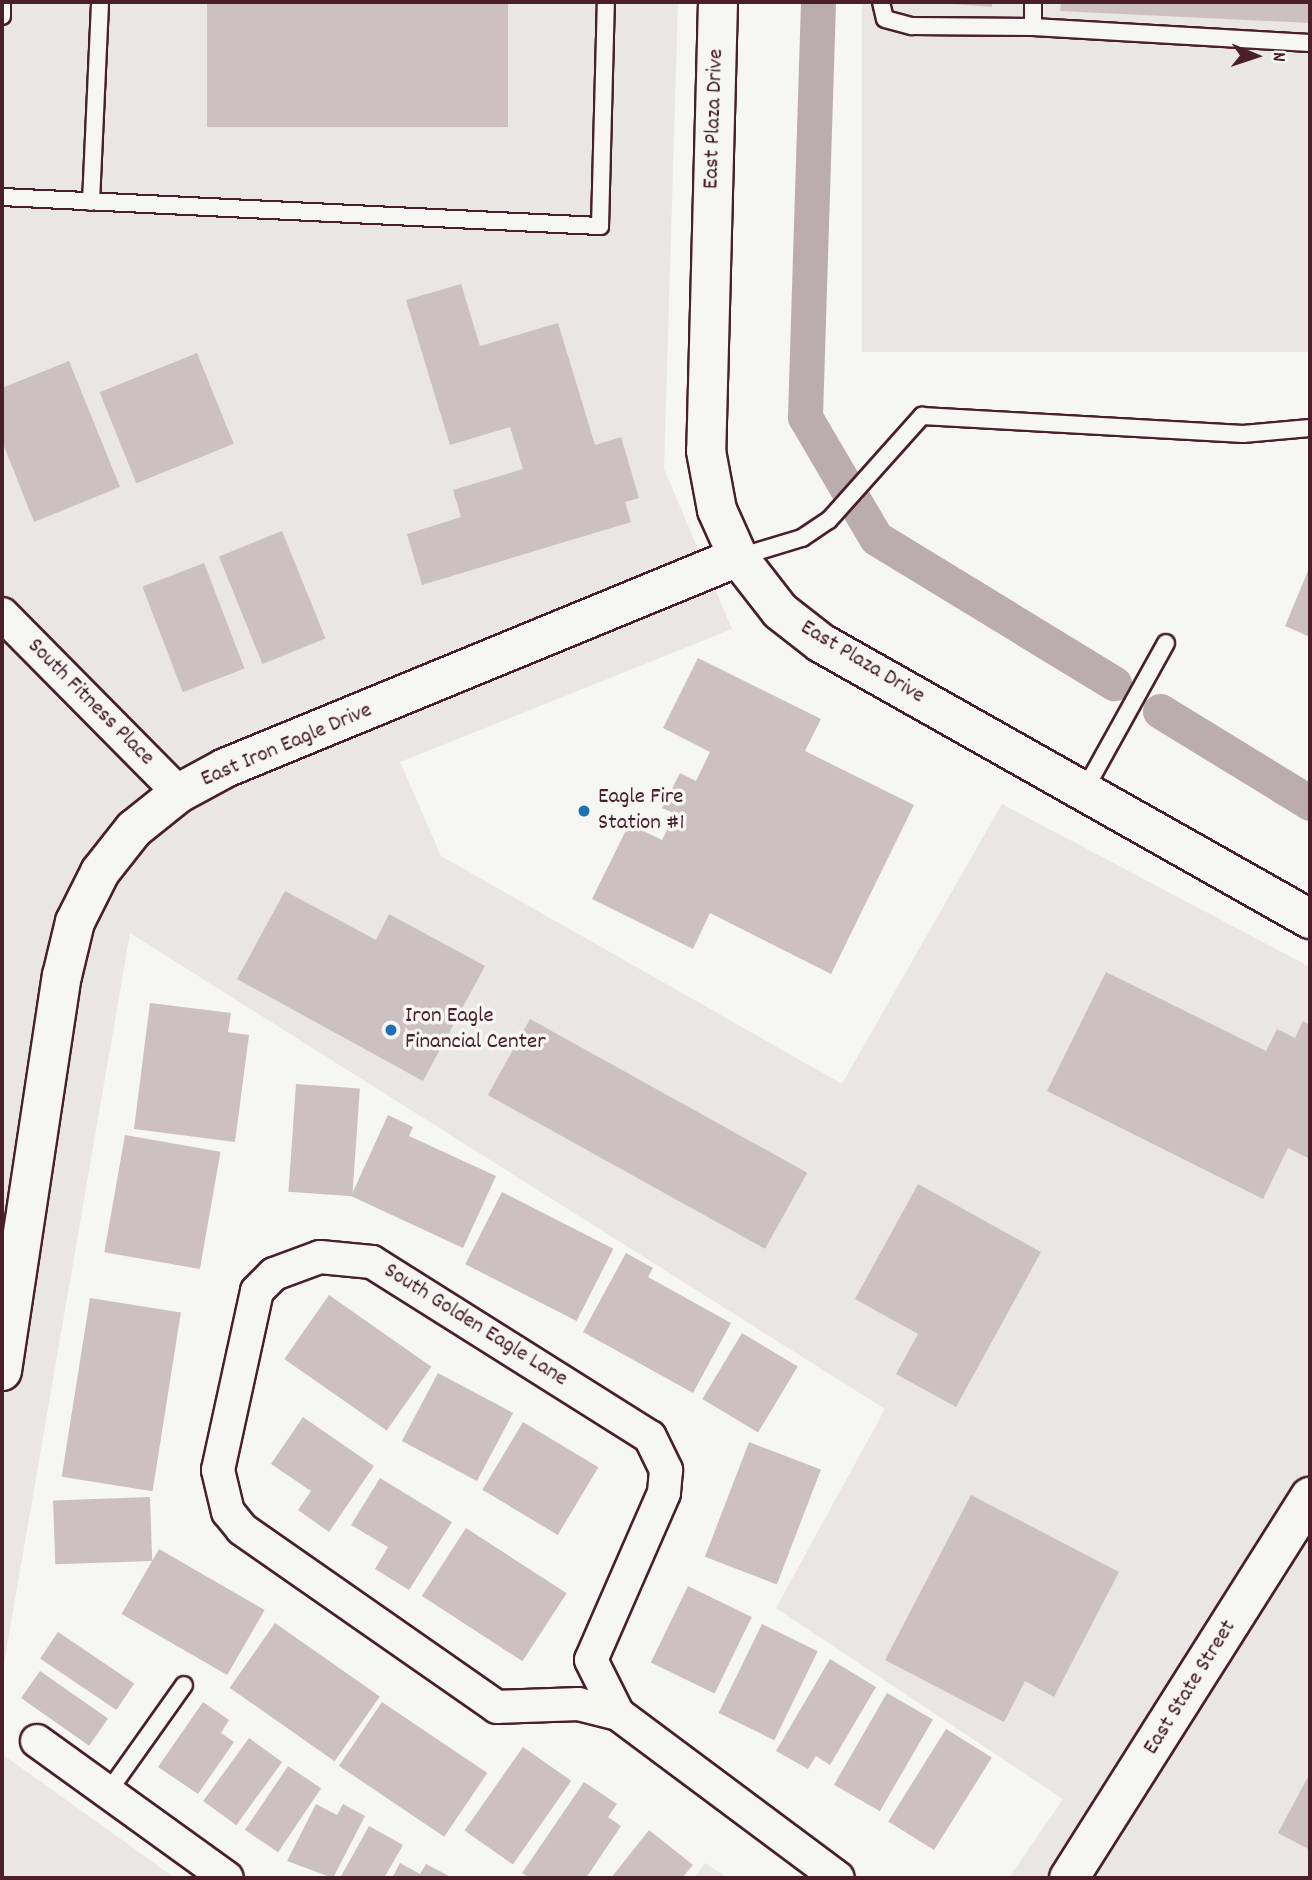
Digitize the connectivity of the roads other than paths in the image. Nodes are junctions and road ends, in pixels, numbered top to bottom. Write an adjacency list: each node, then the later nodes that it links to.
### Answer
1 (2, 2): 7 (lane)
2 (100, 2): 11 (lane)
3 (606, 2): 11 (lane)
4 (718, 2): 13 (street, East Plaza Drive)
5 (881, 2): 8 (lane)
6 (1033, 2): 8 (lane)
7 (2, 16)
8 (1032, 27): 9 (lane)
9 (1310, 43)
10 (2, 197): 11 (lane)
11 (92, 202)
12 (1310, 428): 13 (lane)
13 (738, 557): 16 (street, East Plaza Drive); 17 (street, East Iron Eagle Drive)
14 (2, 614): 17 (street, South Fitness Place)
15 (1166, 643): 16 (lane)
16 (1084, 791): 18 (street, East Plaza Drive)
17 (179, 793): 19 (street, East Iron Eagle Drive)
18 (1310, 919)
19 (2, 1371)
20 (1310, 1496): 27 (street, East State Street)
21 (184, 1685): 24 (lane)
22 (618, 1714): 22 (street, South Golden Eagle Lane); 26 (street, South Golden Eagle Lane)
23 (37, 1741): 24 (street)
24 (108, 1792): 25 (street)
25 (227, 1878)
26 (838, 1878)
27 (1069, 1878)

